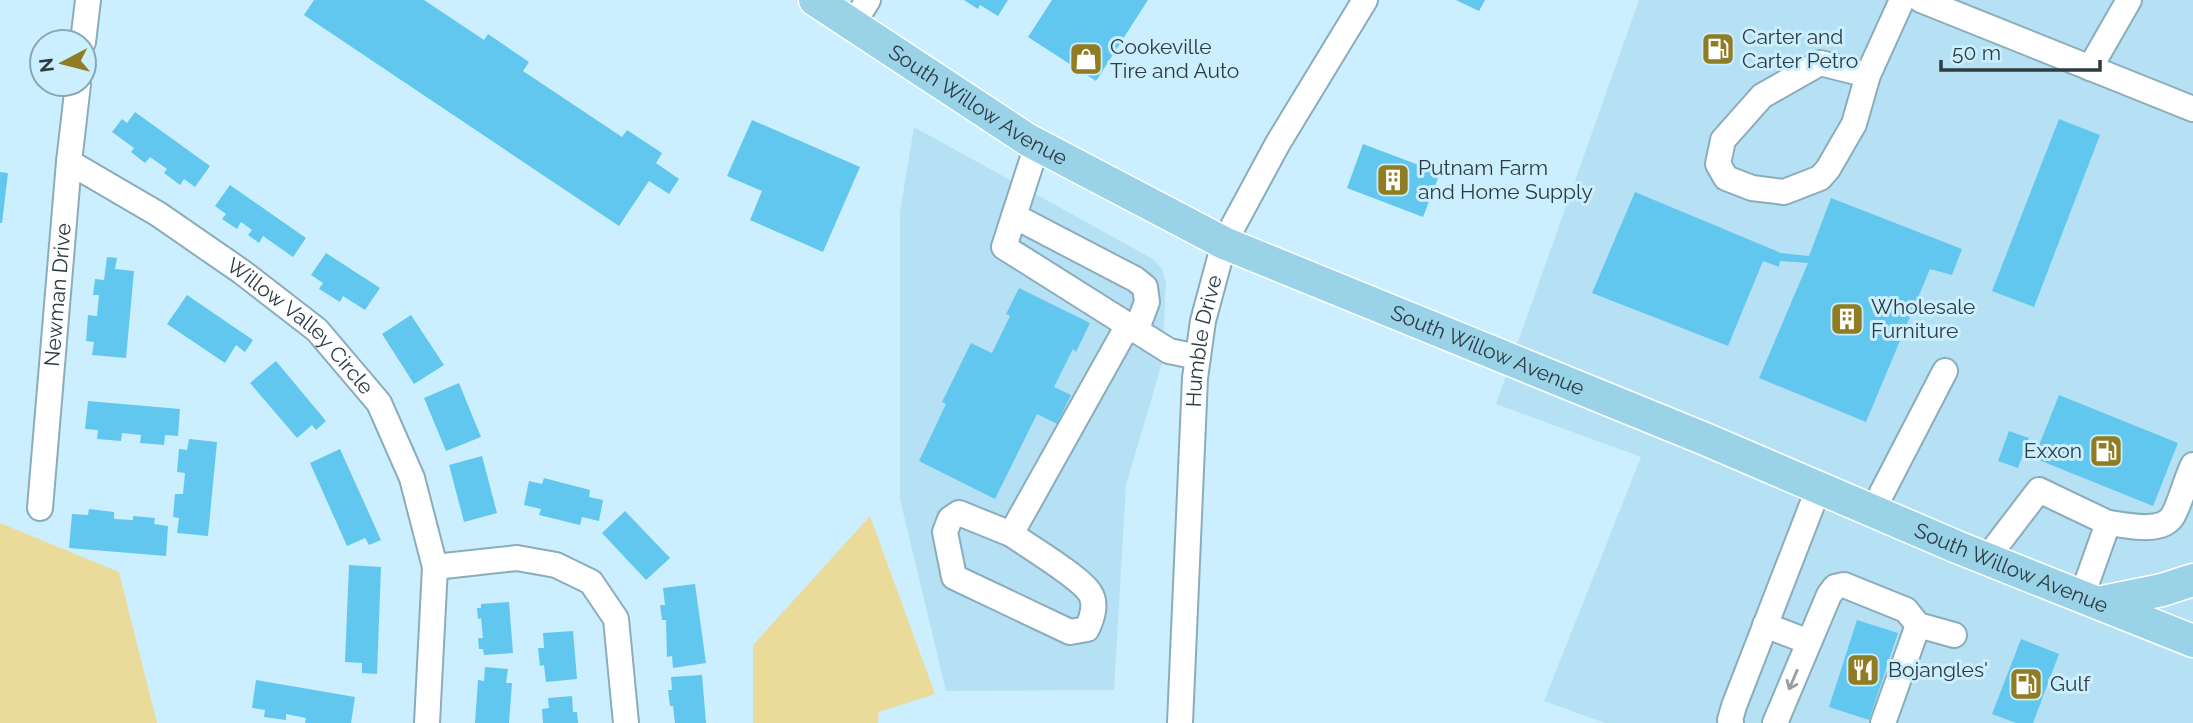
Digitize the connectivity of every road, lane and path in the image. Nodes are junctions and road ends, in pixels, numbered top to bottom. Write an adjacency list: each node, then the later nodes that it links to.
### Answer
1 (88, 0): 9 (street)
2 (815, 0): 8 (main road, South Willow Avenue)
3 (1365, 0): 17 (street, Humble Drive)
4 (1902, 0): 11 (street)
5 (1921, 0): 7 (street)
6 (2129, 0): 10 (street)
7 (1972, 10): 10 (street)
8 (860, 12): 14 (main road, South Willow Avenue)
9 (85, 28)
10 (2090, 68): 13 (street)
11 (1868, 75): 11 (street)
12 (76, 98): 15 (street, Newman Drive)
13 (2193, 110)
14 (1037, 145): 16 (street); 17 (main road, South Willow Avenue)
15 (69, 162): 23 (street, Newman Drive); 28 (street, Willow Valley Circle)
16 (1014, 216): 18 (street); 18 (street)
17 (1224, 243): 19 (street, Humble Drive); 22 (main road, South Willow Avenue)
18 (1132, 328): 19 (street); 26 (street)
19 (1198, 357): 38 (street, Humble Drive)
20 (1945, 371): 24 (street)
21 (2193, 465): 25 (street)
22 (1819, 487): 24 (main road, South Willow Avenue); 31 (street)
23 (40, 508)
24 (1873, 510): 27 (main road, South Willow Avenue)
25 (2108, 523): 27 (street); 30 (street)
26 (1011, 534): 26 (street)
27 (1987, 558): 30 (main road, South Willow Avenue)
28 (435, 567): 36 (street, Willow Valley Circle); 37 (street)
29 (2193, 580): 30 (main road)
30 (2090, 600): 34 (main road, South Willow Avenue)
31 (1765, 625): 35 (street); 39 (street)
32 (1918, 625): 33 (street); 35 (street); 41 (street)
33 (1954, 635)
34 (2193, 641)
35 (1809, 642): 40 (street, one-way to 40)
36 (427, 723)
37 (626, 723)
38 (1180, 723)
39 (1731, 723)
40 (1776, 723)
41 (1883, 723)

